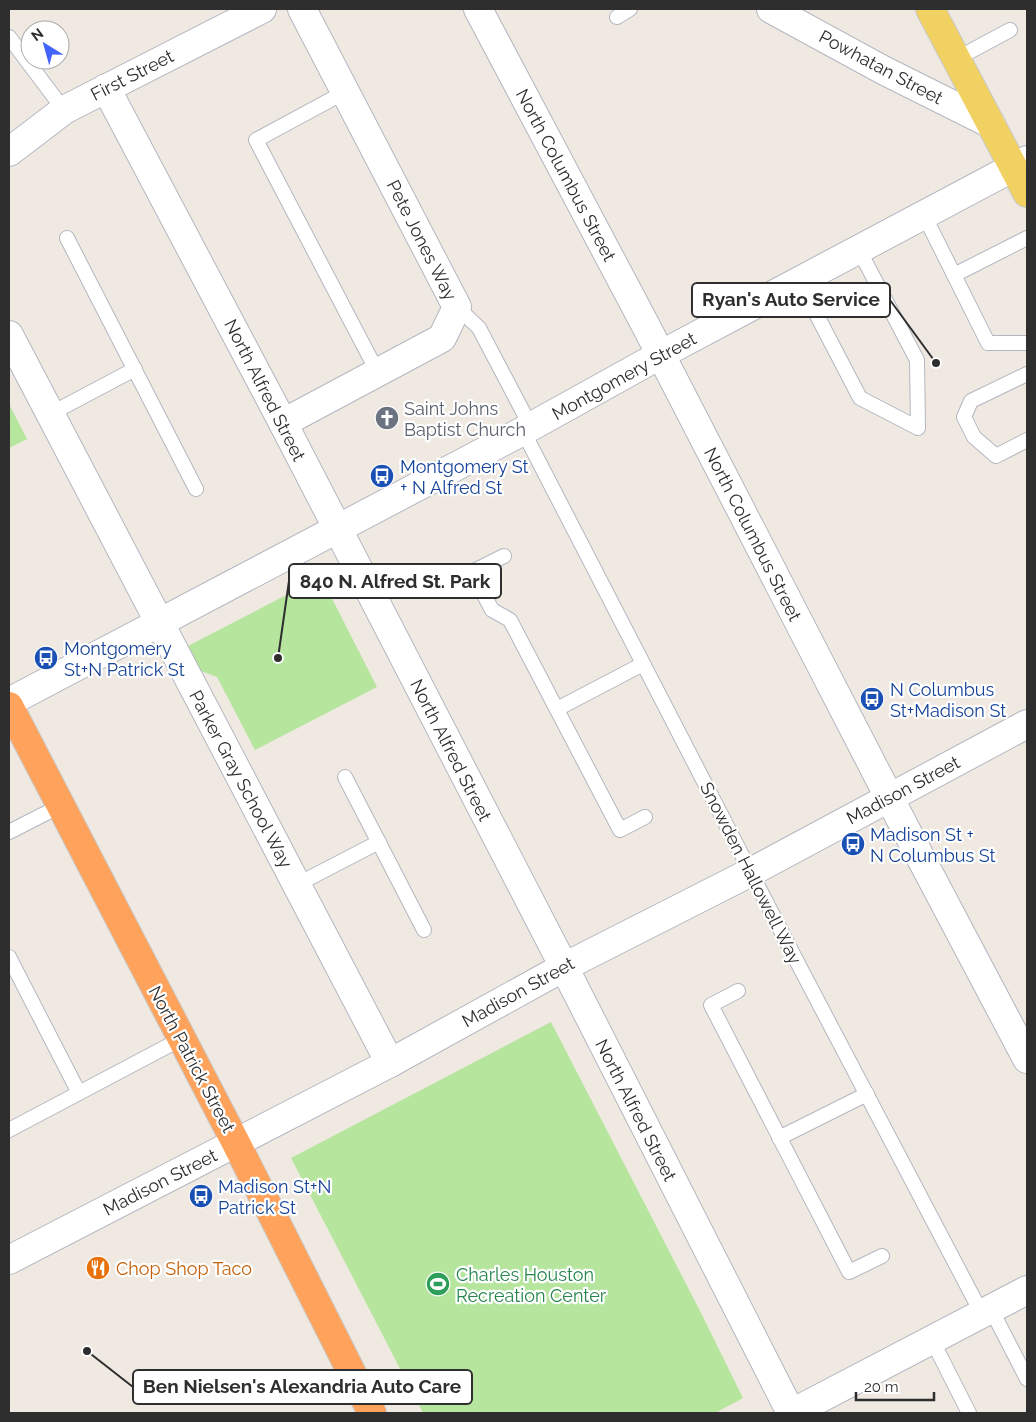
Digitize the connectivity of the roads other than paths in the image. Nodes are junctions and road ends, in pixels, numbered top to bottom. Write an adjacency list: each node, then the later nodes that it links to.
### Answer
1 (262, 9): 11 (street, First Street)
2 (302, 9): 12 (street, Pete Jones Way)
3 (478, 9): 27 (street, North Columbus Street)
4 (630, 9): 7 (lane)
5 (772, 9): 14 (street, Powhatan Street)
6 (930, 9): 10 (main road)
7 (617, 17)
8 (1010, 30): 10 (lane)
9 (9, 37): 13 (lane)
10 (956, 59): 14 (main road)
11 (106, 88): 13 (street, First Street); 32 (street, North Alfred Street)
12 (346, 92): 24 (street, Pete Jones Way); 29 (lane)
13 (64, 110): 15 (street, First Street)
14 (991, 124): 16 (main road)
15 (9, 152)
16 (1020, 164): 17 (main road); 18 (street, Montgomery Street)
17 (1027, 193)
18 (924, 215): 21 (street, Montgomery Street); 22 (lane)
19 (67, 238): 28 (lane)
20 (1027, 238): 22 (lane)
21 (859, 250): 23 (street, Montgomery Street); 23 (lane)
22 (954, 275): 26 (lane)
23 (799, 281): 27 (street, Montgomery Street)
24 (457, 307): 29 (street, Pete Jones Way); 33 (lane, Snowden Hallowell Way)
25 (9, 335): 31 (street, Parker Gray School Way)
26 (1027, 343)
27 (660, 355): 33 (street, Montgomery Street); 44 (street, North Columbus Street)
28 (135, 369): 31 (lane); 35 (lane)
29 (378, 373): 32 (street, Pete Jones Way)
30 (1027, 374): 34 (lane)
31 (50, 414): 38 (street, Parker Gray School Way)
32 (283, 424): 36 (street, North Alfred Street)
33 (527, 429): 36 (street, Montgomery Street); 39 (lane, Snowden Hallowell Way)
34 (1027, 440)
35 (196, 488)
36 (337, 530): 38 (street, Montgomery Street); 53 (street, North Alfred Street)
37 (504, 556): 41 (lane)
38 (159, 623): 40 (street, Montgomery Street); 50 (street, Parker Gray School Way)
39 (643, 664): 41 (lane); 49 (lane, Snowden Hallowell Way)
40 (9, 704): 45 (highway, North Patrick Street)
41 (557, 709): 46 (lane)
42 (1027, 724): 44 (street, Madison Street)
43 (345, 777): 48 (lane)
44 (889, 797): 49 (street, Madison Street); 56 (street, North Columbus Street)
45 (60, 806): 47 (lane); 55 (highway, North Patrick Street)
46 (645, 817)
47 (9, 832)
48 (379, 842): 50 (lane); 51 (lane)
49 (751, 872): 53 (street, Madison Street); 59 (lane, Snowden Hallowell Way)
50 (296, 885): 57 (street, Parker Gray School Way)
51 (424, 930)
52 (9, 957): 58 (lane)
53 (564, 967): 57 (street, Madison Street); 70 (street, North Alfred Street)
54 (738, 991): 61 (lane)
55 (181, 1039): 58 (lane); 62 (highway, North Patrick Street)
56 (1027, 1060)
57 (390, 1063): 62 (street, Madison Street)
58 (79, 1093): 60 (lane)
59 (867, 1094): 61 (lane); 66 (lane, Snowden Hallowell Way)
60 (9, 1130)
61 (780, 1138): 63 (lane)
62 (236, 1143): 64 (street, Madison Street); 69 (highway, North Patrick Street)
63 (882, 1256)
64 (9, 1260)
65 (1027, 1290): 66 (street)
66 (986, 1311): 67 (street); 68 (lane, Snowden Hallowell Way)
67 (932, 1340): 70 (street); 71 (lane)
68 (1027, 1379)
69 (372, 1413)
70 (792, 1413)
71 (969, 1413)

